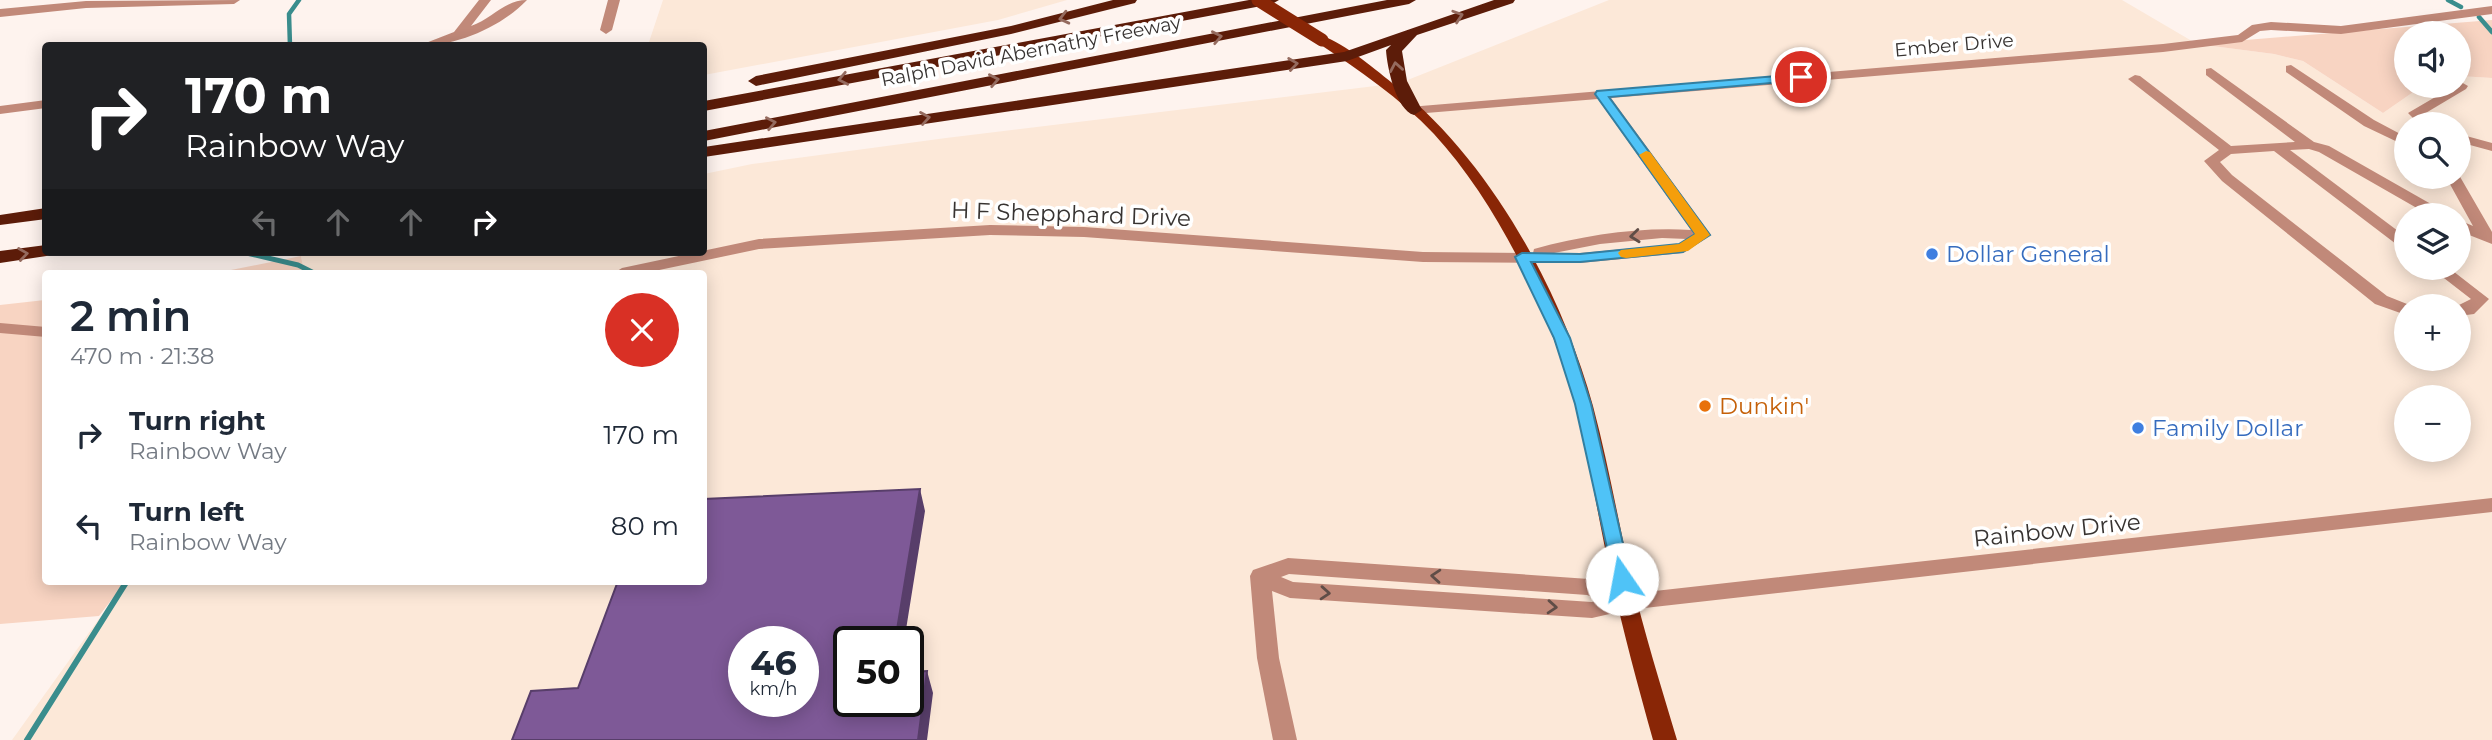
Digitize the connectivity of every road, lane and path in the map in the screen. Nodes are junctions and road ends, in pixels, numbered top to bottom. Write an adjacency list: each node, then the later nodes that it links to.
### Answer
1 (234, 0): 11 (street)
2 (485, 0): 14 (street)
3 (521, 0): 14 (street)
4 (614, 0): 12 (street)
5 (1130, 0): 20 (highway, one-way to 20)
6 (1258, 0): 16 (main road, bridge)
7 (1272, 0): 24 (highway, Ralph David Abernathy Freeway, one-way to 24)
8 (1409, 0): 28 (highway, Ralph David Abernathy Freeway, one-way to 8)
9 (1508, 0): 13 (highway, one-way to 9)
10 (2492, 10): 21 (street, Ember Drive)
11 (0, 13)
12 (606, 30)
13 (1416, 30): 16 (highway); 26 (highway, one-way to 13)
14 (457, 36): 15 (street)
15 (437, 42)
16 (1348, 56): 26 (main road); 35 (highway, one-way to 16)
17 (2291, 69): 29 (street)
18 (2211, 72): 31 (street)
19 (2135, 79): 34 (street)
20 (707, 91)
21 (1601, 94): 26 (street, Ember Drive); 47 (street, H F Shepphard Drive)
22 (2441, 98): 27 (street)
23 (42, 105): 25 (street)
24 (707, 105)
25 (0, 110)
26 (1414, 110): 47 (main road)
27 (2417, 112)
28 (707, 135)
29 (2394, 136)
30 (2471, 141): 32 (street)
31 (2309, 145): 33 (street); 37 (street)
32 (2492, 147)
33 (2278, 148): 34 (street); 41 (street)
34 (2228, 150): 50 (street)
35 (707, 152)
36 (2460, 189): 42 (street)
37 (2419, 203)
38 (42, 215): 39 (highway)
39 (0, 221)
40 (2471, 231): 42 (street)
41 (2394, 235)
42 (2490, 240)
43 (42, 252): 46 (highway, one-way to 43)
44 (707, 255): 47 (street, H F Shepphard Drive)
45 (702, 256): 48 (street, H F Shepphard Drive)
46 (0, 257)
47 (1522, 257): 55 (main road)
48 (636, 270)
49 (2455, 280): 51 (street)
50 (2394, 305)
51 (2471, 307)
52 (0, 328): 53 (street)
53 (42, 332)
54 (2492, 505): 55 (street, Rainbow Drive)
55 (1627, 602): 56 (street, Rainbow Drive); 57 (main road)
56 (1284, 740)
57 (1665, 740)

